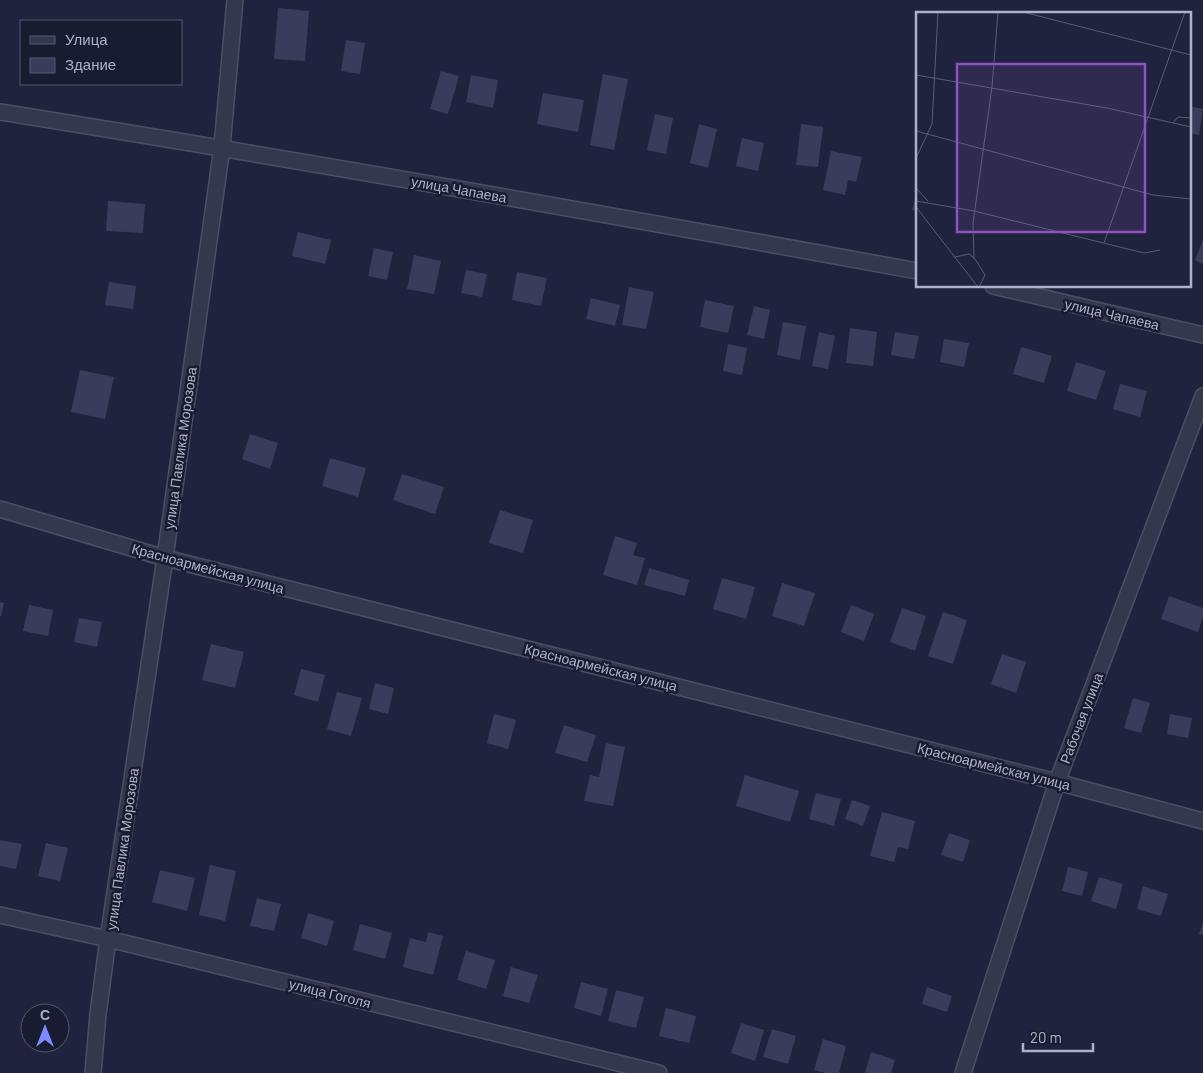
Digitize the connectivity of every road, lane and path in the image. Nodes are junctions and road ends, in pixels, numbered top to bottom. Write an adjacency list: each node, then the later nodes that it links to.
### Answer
1 (235, 0): 3 (street, улица Павлика Морозова)
2 (0, 112): 3 (street, улица Чапаева)
3 (222, 147): 4 (street, улица Чапаева); 9 (street, улица Павлика Морозова)
4 (916, 270)
5 (1002, 288): 6 (street, улица Чапаева)
6 (1203, 335)
7 (1203, 396): 10 (street, Рабочая улица)
8 (0, 510): 9 (street, Красноармейская улица)
9 (165, 558): 10 (street, Красноармейская улица); 13 (street, улица Павлика Морозова)
10 (1057, 782): 11 (street, Красноармейская улица); 16 (street, Рабочая улица)
11 (1203, 821)
12 (0, 915): 13 (street, улица Гоголя)
13 (108, 939): 14 (street, улица Павлика Морозова); 15 (street, улица Гоголя)
14 (94, 1073)
15 (659, 1073)
16 (963, 1073)

